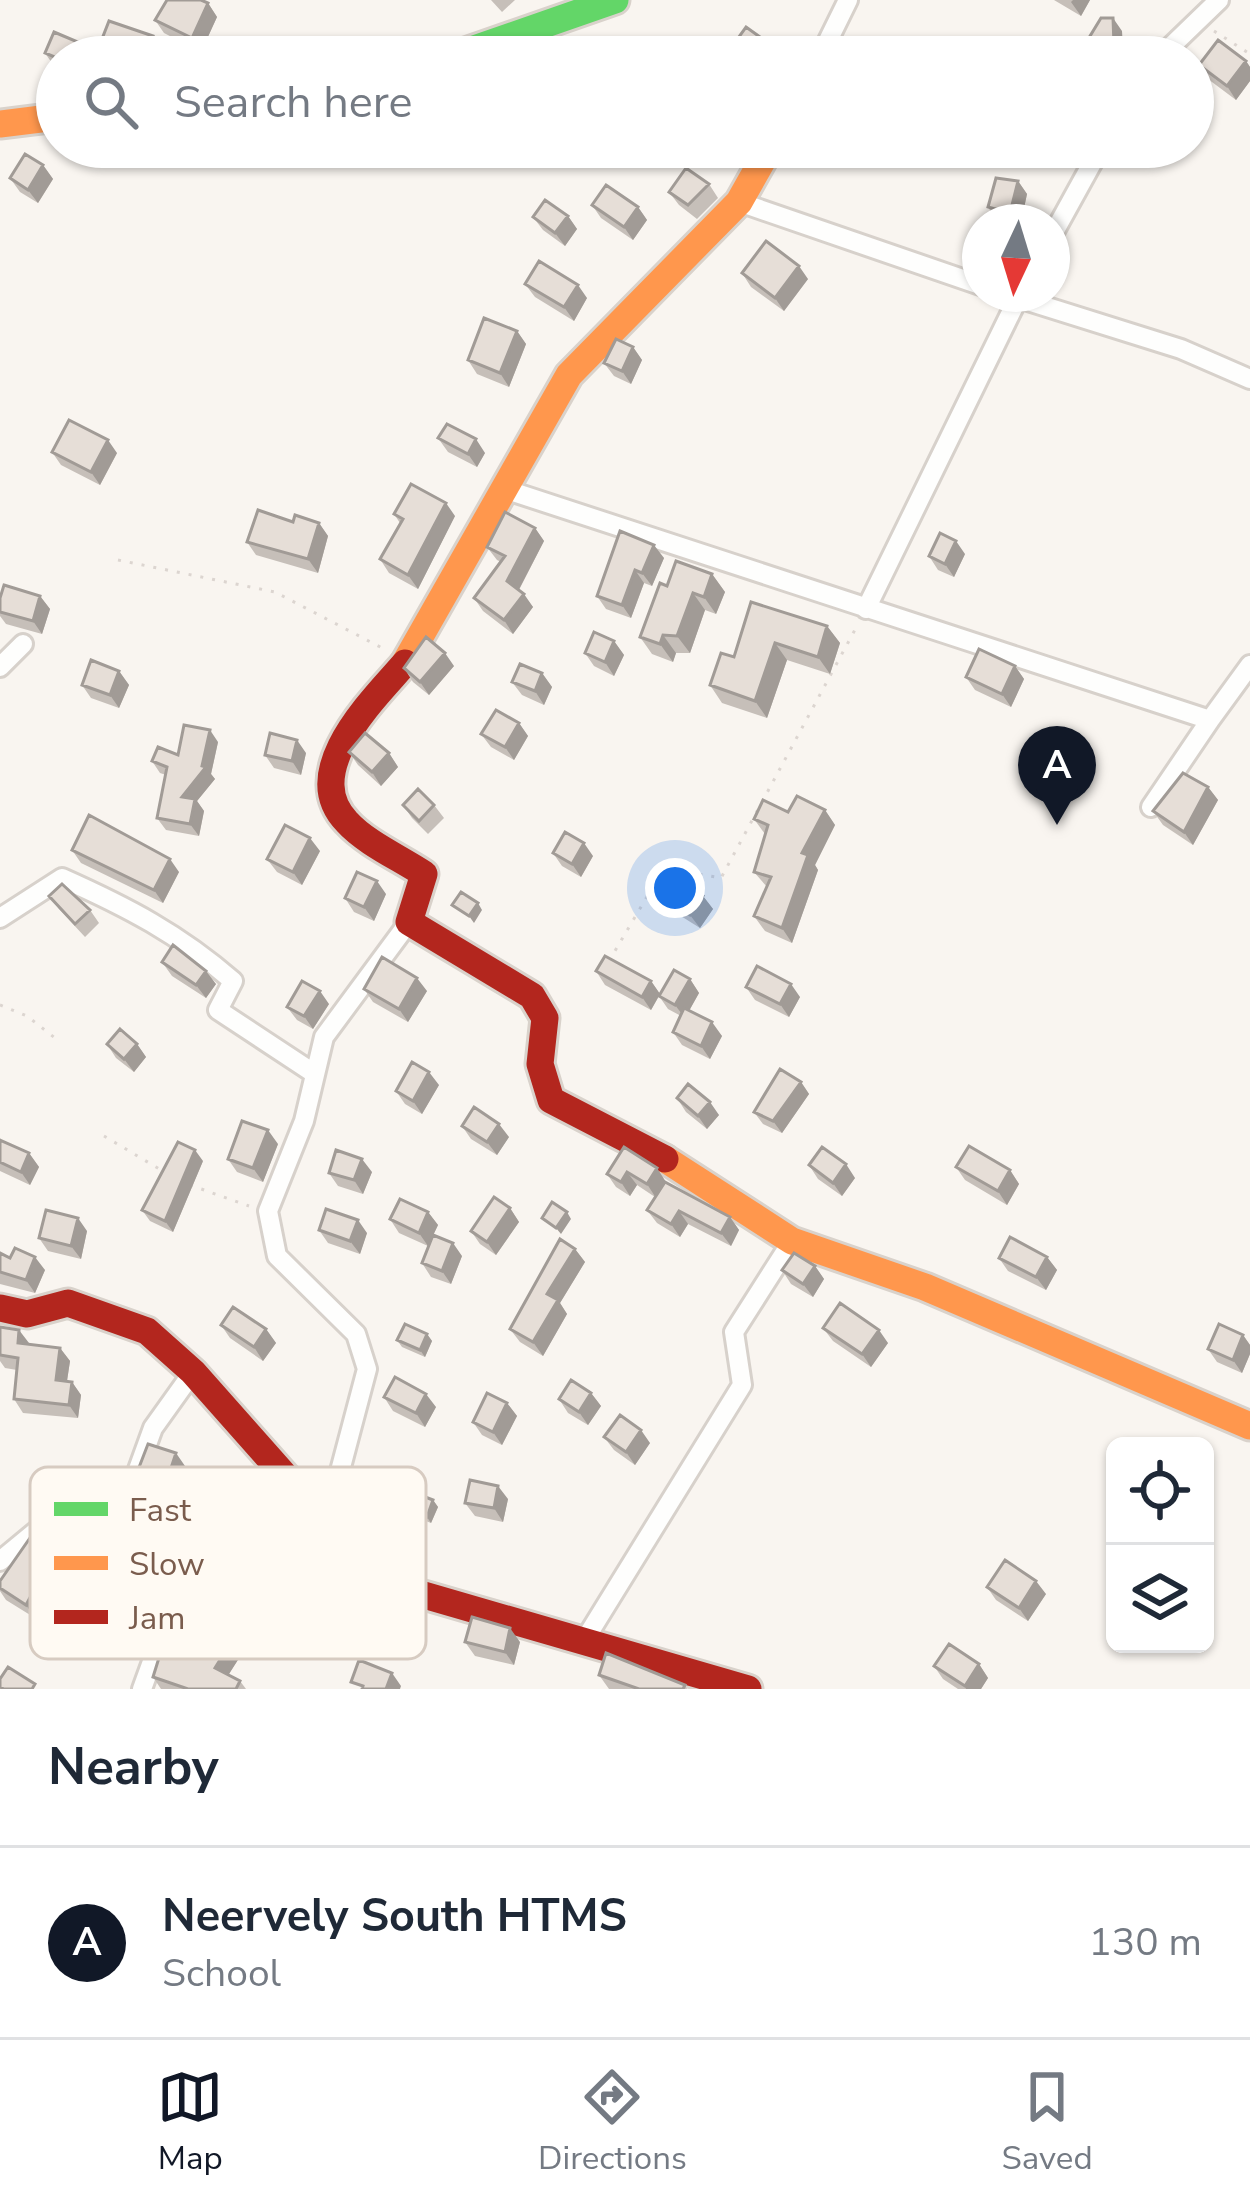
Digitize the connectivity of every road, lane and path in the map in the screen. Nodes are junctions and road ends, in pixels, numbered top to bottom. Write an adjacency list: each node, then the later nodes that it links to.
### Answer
1 (615, 0): 5 (street)
2 (848, 0): 6 (street)
3 (1220, 0): 4 (street)
4 (1198, 20): 7 (street); 8 (path)
5 (511, 36)
6 (830, 36)
7 (1182, 36)
8 (1250, 54)
9 (36, 120): 10 (street)
10 (0, 124)
11 (759, 168): 13 (street)
12 (1089, 168): 14 (street)
13 (740, 202): 15 (street); 19 (street)
14 (1070, 204)
15 (962, 279)
16 (1007, 312): 21 (street)
17 (1067, 312): 18 (street)
18 (1250, 379)
19 (504, 489): 21 (street); 23 (street)
20 (118, 560): 23 (path)
21 (866, 609): 26 (street); 30 (path)
22 (23, 644): 25 (street)
23 (405, 664): 29 (street)
24 (1250, 665): 26 (street)
25 (0, 667)
26 (1210, 719): 27 (street)
27 (1151, 807)
28 (0, 918): 33 (street)
29 (409, 922): 33 (street); 36 (street)
30 (607, 964)
31 (0, 1005): 32 (path)
32 (55, 1038)
33 (315, 1074): 35 (street)
34 (104, 1136): 35 (path)
35 (268, 1211): 42 (street)
36 (791, 1241): 39 (street); 46 (street)
37 (0, 1308): 38 (street)
38 (193, 1372): 40 (street); 41 (street)
39 (1250, 1426)
40 (139, 1467)
41 (278, 1467)
42 (340, 1467)
43 (30, 1536): 44 (street)
44 (0, 1561)
45 (426, 1595): 46 (street)
46 (584, 1641): 48 (street)
47 (153, 1659): 49 (street)
48 (735, 1687)
49 (142, 1689)

